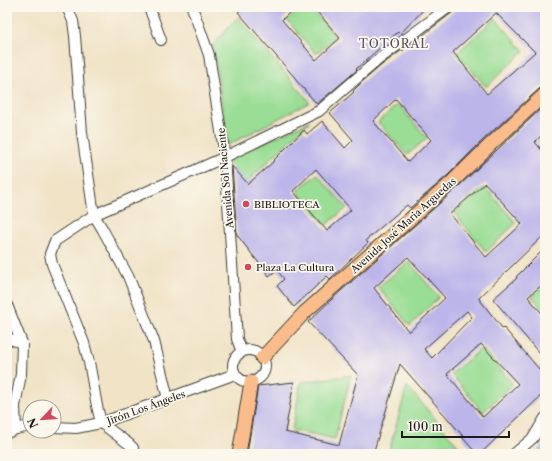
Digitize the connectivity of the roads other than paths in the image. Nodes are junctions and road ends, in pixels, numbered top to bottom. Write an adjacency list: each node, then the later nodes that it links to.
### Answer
1 (67, 7): 8 (street)
2 (149, 7): 5 (street)
3 (192, 7): 7 (street, Avenida Sol Naciente)
4 (449, 7): 7 (street)
5 (161, 40)
6 (545, 94): 13 (main road, Avenida José Maria Arguedas)
7 (225, 157): 8 (street); 12 (street, Avenida Sol Naciente)
8 (94, 215): 16 (street); 18 (street)
9 (7, 305): 11 (street)
10 (7, 338): 11 (street)
11 (22, 343): 21 (street)
12 (242, 352): 13 (street); 14 (street)
13 (262, 358): 15 (street)
14 (235, 374): 15 (street); 16 (street, Jirón Los Ángeles)
15 (251, 382): 23 (main road)
16 (168, 399): 18 (street, Jirón Los Ángeles)
17 (545, 418): 24 (street)
18 (101, 423): 19 (street, Jirón Los Ángeles); 22 (street)
19 (62, 427)
20 (22, 428): 21 (street)
21 (11, 431)
22 (134, 454)
23 (239, 454)
24 (514, 454)

